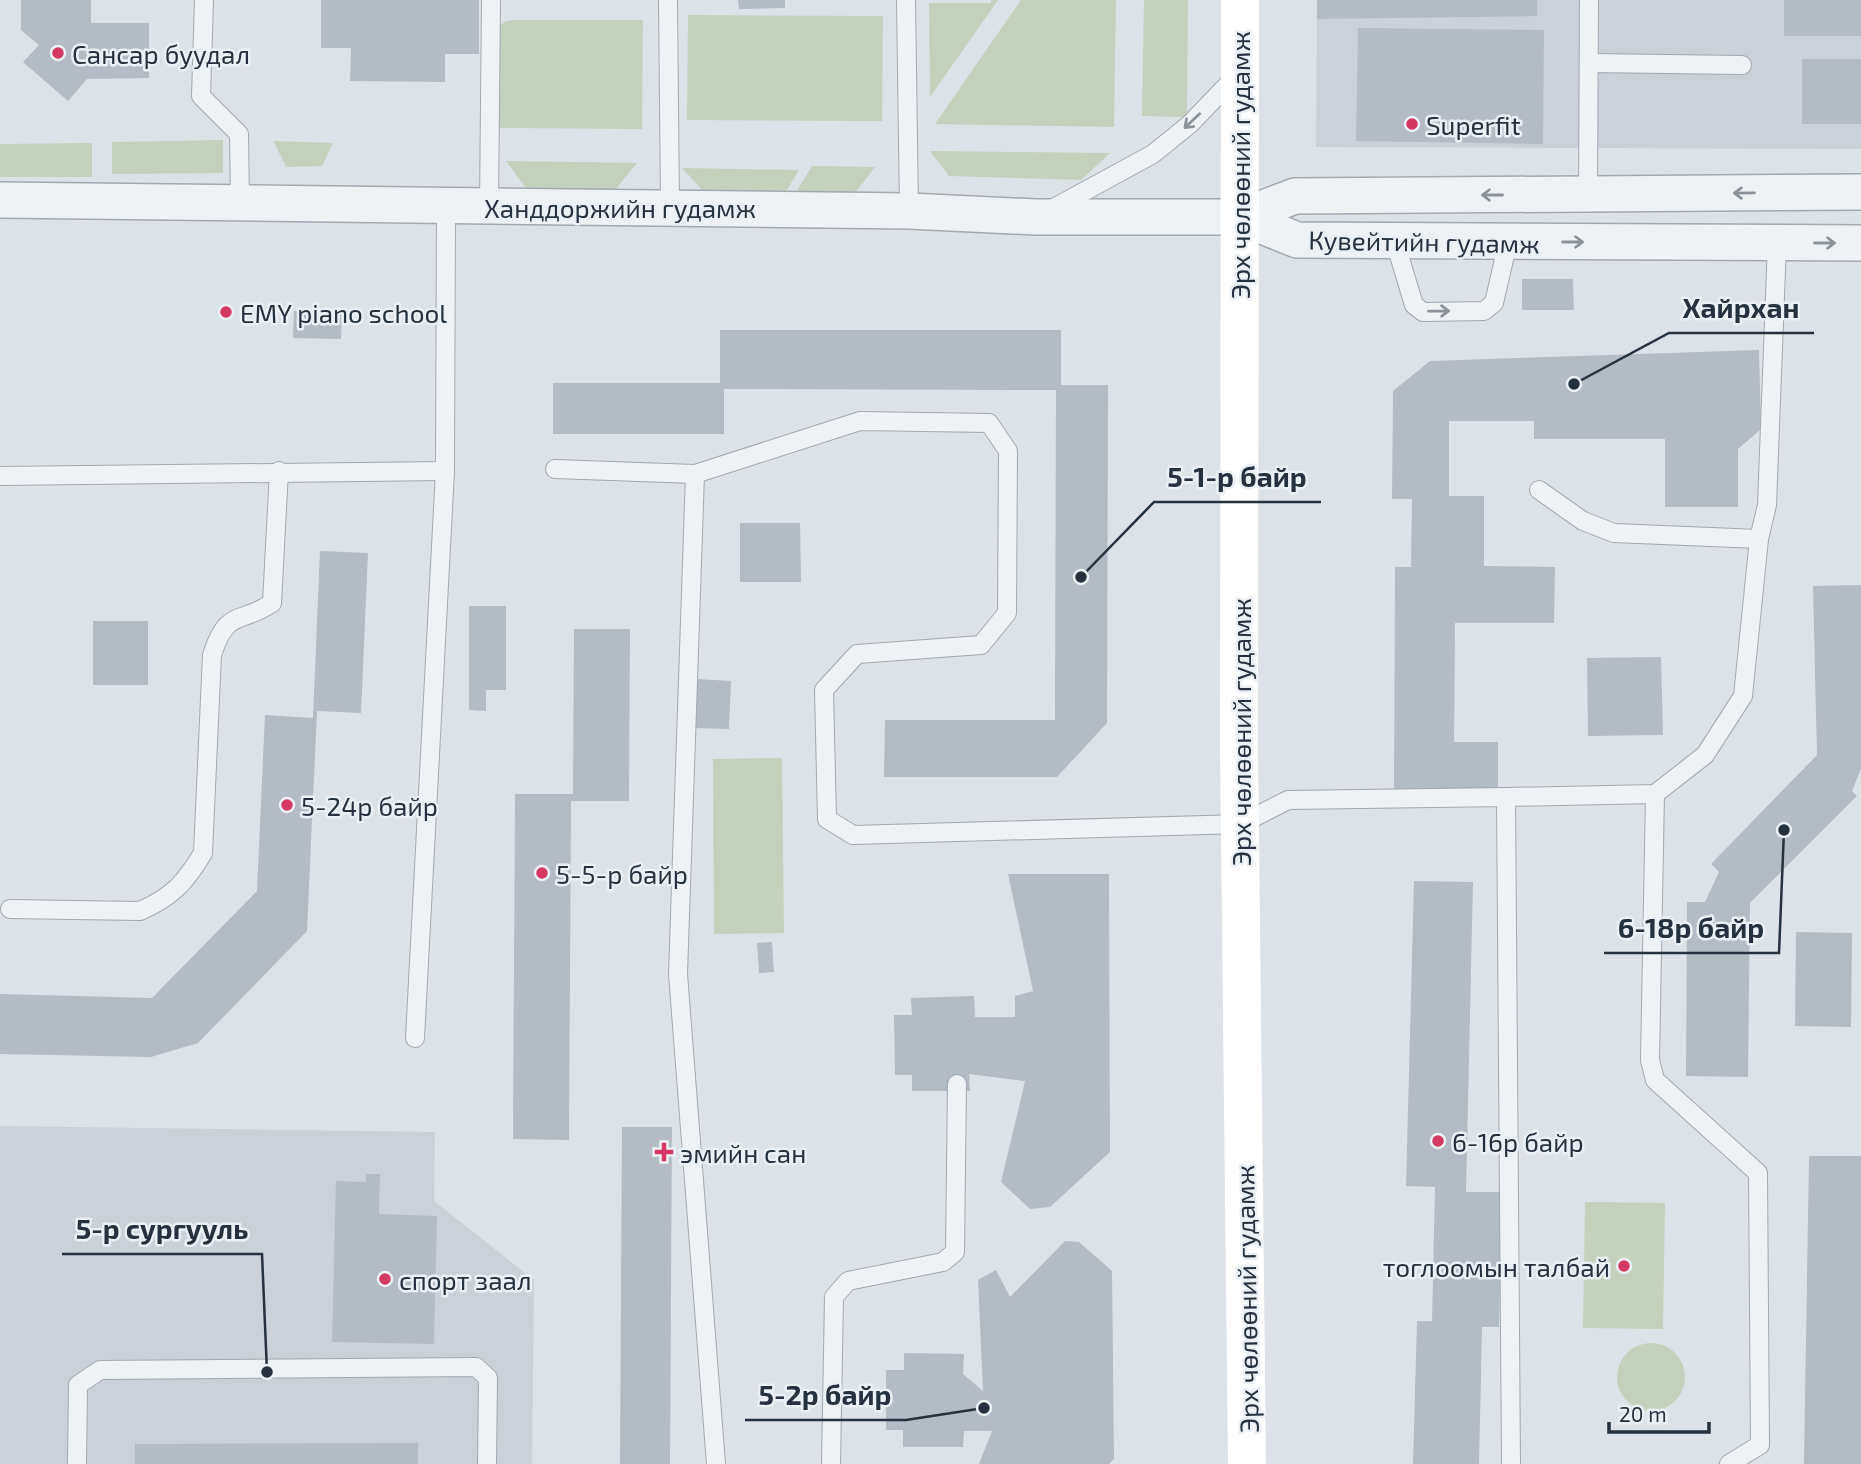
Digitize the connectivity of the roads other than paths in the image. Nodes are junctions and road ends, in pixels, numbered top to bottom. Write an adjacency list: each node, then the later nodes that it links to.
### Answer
1 (204, 0): 13 (lane)
2 (491, 0): 15 (lane)
3 (668, 0): 16 (lane)
4 (906, 0): 17 (lane)
5 (1240, 0): 9 (main road, Эрх чөлөөний гудамж)
6 (1588, 0): 7 (lane)
7 (1590, 63): 8 (lane); 11 (lane)
8 (1742, 65)
9 (1240, 72): 18 (lane, one-way to 18); 19 (main road, Эрх чөлөөний гудамж)
10 (1861, 192): 11 (street, Кувейтийн гудамж, one-way to 11)
11 (1588, 195): 19 (street, Кувейтийн гудамж, one-way to 19)
12 (0, 200): 13 (street, Ханддоржийн гудамж)
13 (240, 203): 14 (street, Ханддоржийн гудамж)
14 (446, 206): 15 (street, Ханддоржийн гудамж); 26 (lane)
15 (489, 206): 16 (street, Ханддоржийн гудамж)
16 (670, 207): 17 (street, Ханддоржийн гудамж)
17 (909, 211): 18 (street, Ханддоржийн гудамж)
18 (1036, 217): 19 (street, Ханддоржийн гудамж)
19 (1240, 217): 20 (street, Кувейтийн гудамж); 33 (main road, Эрх чөлөөний гудамж)
20 (1395, 242): 21 (street, Кувейтийн гудамж); 21 (lane, one-way to 21)
21 (1508, 242): 22 (street, Кувейтийн гудамж, one-way to 22)
22 (1777, 243): 23 (street, Кувейтийн гудамж, one-way to 23); 30 (lane)
23 (1861, 243)
24 (555, 469): 27 (lane)
25 (279, 471): 26 (lane); 28 (lane); 34 (lane)
26 (445, 471): 35 (lane)
27 (695, 474): 33 (lane); 39 (lane)
28 (0, 476)
29 (1539, 491): 30 (lane)
30 (1759, 540): 31 (lane)
31 (1655, 794): 32 (lane); 43 (lane)
32 (1506, 797): 33 (lane); 42 (lane)
33 (1241, 824): 41 (main road, Эрх чөлөөний гудамж)
34 (9, 909)
35 (415, 1038)
36 (957, 1084): 40 (lane)
37 (77, 1464): 38 (lane)
38 (487, 1464)
39 (716, 1464)
40 (831, 1464)
41 (1247, 1464)
42 (1511, 1464)
43 (1729, 1464)

